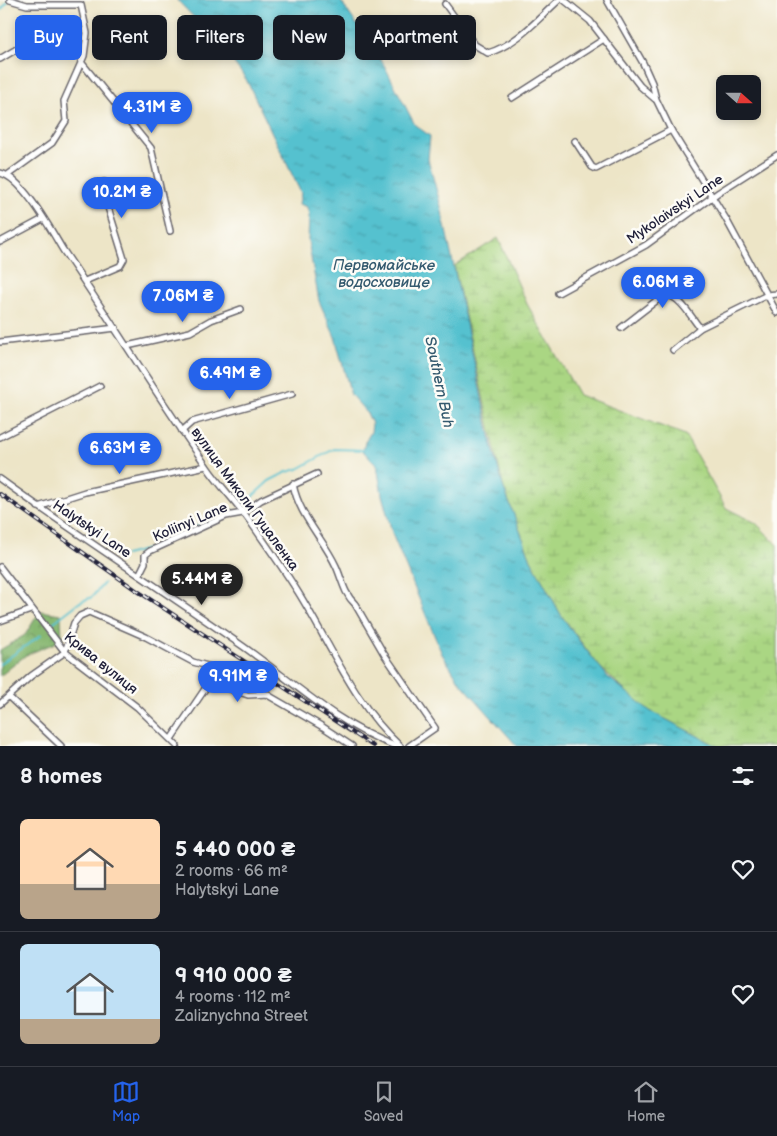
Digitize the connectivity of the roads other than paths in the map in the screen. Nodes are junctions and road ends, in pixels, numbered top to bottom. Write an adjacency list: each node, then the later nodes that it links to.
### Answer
1 (10, 0): 9 (street)
2 (559, 0): 5 (street)
3 (564, 0): 6 (street)
4 (607, 0): 11 (street)
5 (445, 4)
6 (604, 38): 10 (street); 11 (street)
7 (15, 50): 8 (street)
8 (0, 59)
9 (82, 62): 16 (street); 20 (street)
10 (512, 98)
11 (656, 99): 12 (street)
12 (671, 130): 13 (street); 18 (street)
13 (575, 141)
14 (777, 155): 18 (street, Mykolaivskyi Lane)
15 (0, 172): 16 (street)
16 (9, 174): 19 (street, вулиця Миколи Гуцаленка)
17 (104, 182): 22 (street)
18 (712, 196): 23 (street, Mykolaivskyi Lane); 25 (street)
19 (43, 219): 21 (street); 22 (street, вулиця Миколи Гуцаленка)
20 (170, 231)
21 (0, 242)
22 (85, 281): 28 (street, вулиця Миколи Гуцаленка)
23 (558, 293)
24 (777, 294): 25 (street)
25 (767, 295): 27 (street); 30 (street)
26 (241, 309): 32 (street)
27 (777, 314)
28 (116, 328): 31 (street); 32 (street, вулиця Миколи Гуцаленка)
29 (621, 328): 30 (street)
30 (700, 328): 33 (street)
31 (0, 342)
32 (127, 346): 36 (street, вулиця Миколи Гуцаленка)
33 (673, 350)
34 (100, 386): 37 (street)
35 (292, 394): 36 (street)
36 (182, 431): 38 (street, вулиця Миколи Гуцаленка)
37 (0, 437)
38 (206, 466): 42 (street); 43 (street, вулиця Миколи Гуцаленка)
39 (317, 474): 41 (street, Koliinyi Lane)
40 (0, 479): 42 (street, Halytskyi Lane)
41 (293, 484): 43 (street, Koliinyi Lane); 60 (street)
42 (38, 506): 45 (street, Halytskyi Lane)
43 (243, 513): 45 (street, Koliinyi Lane); 59 (street, вулиця Миколи Гуцаленка)
44 (0, 567): 46 (street, Крива вулиця)
45 (139, 575): 58 (street, Halytskyi Lane)
46 (31, 610): 47 (street); 48 (street, Крива вулиця)
47 (0, 620)
48 (65, 652): 49 (street); 52 (street); 54 (street, Крива вулиця)
49 (226, 671): 50 (street); 51 (street)
50 (208, 685): 51 (street); 54 (street)
51 (268, 694): 57 (street)
52 (8, 697): 53 (street); 55 (street)
53 (0, 704)
54 (172, 739): 56 (street, Крива вулиця)
55 (61, 746)
56 (177, 746)
57 (352, 746)
58 (396, 746)
59 (400, 746)
60 (409, 746)

